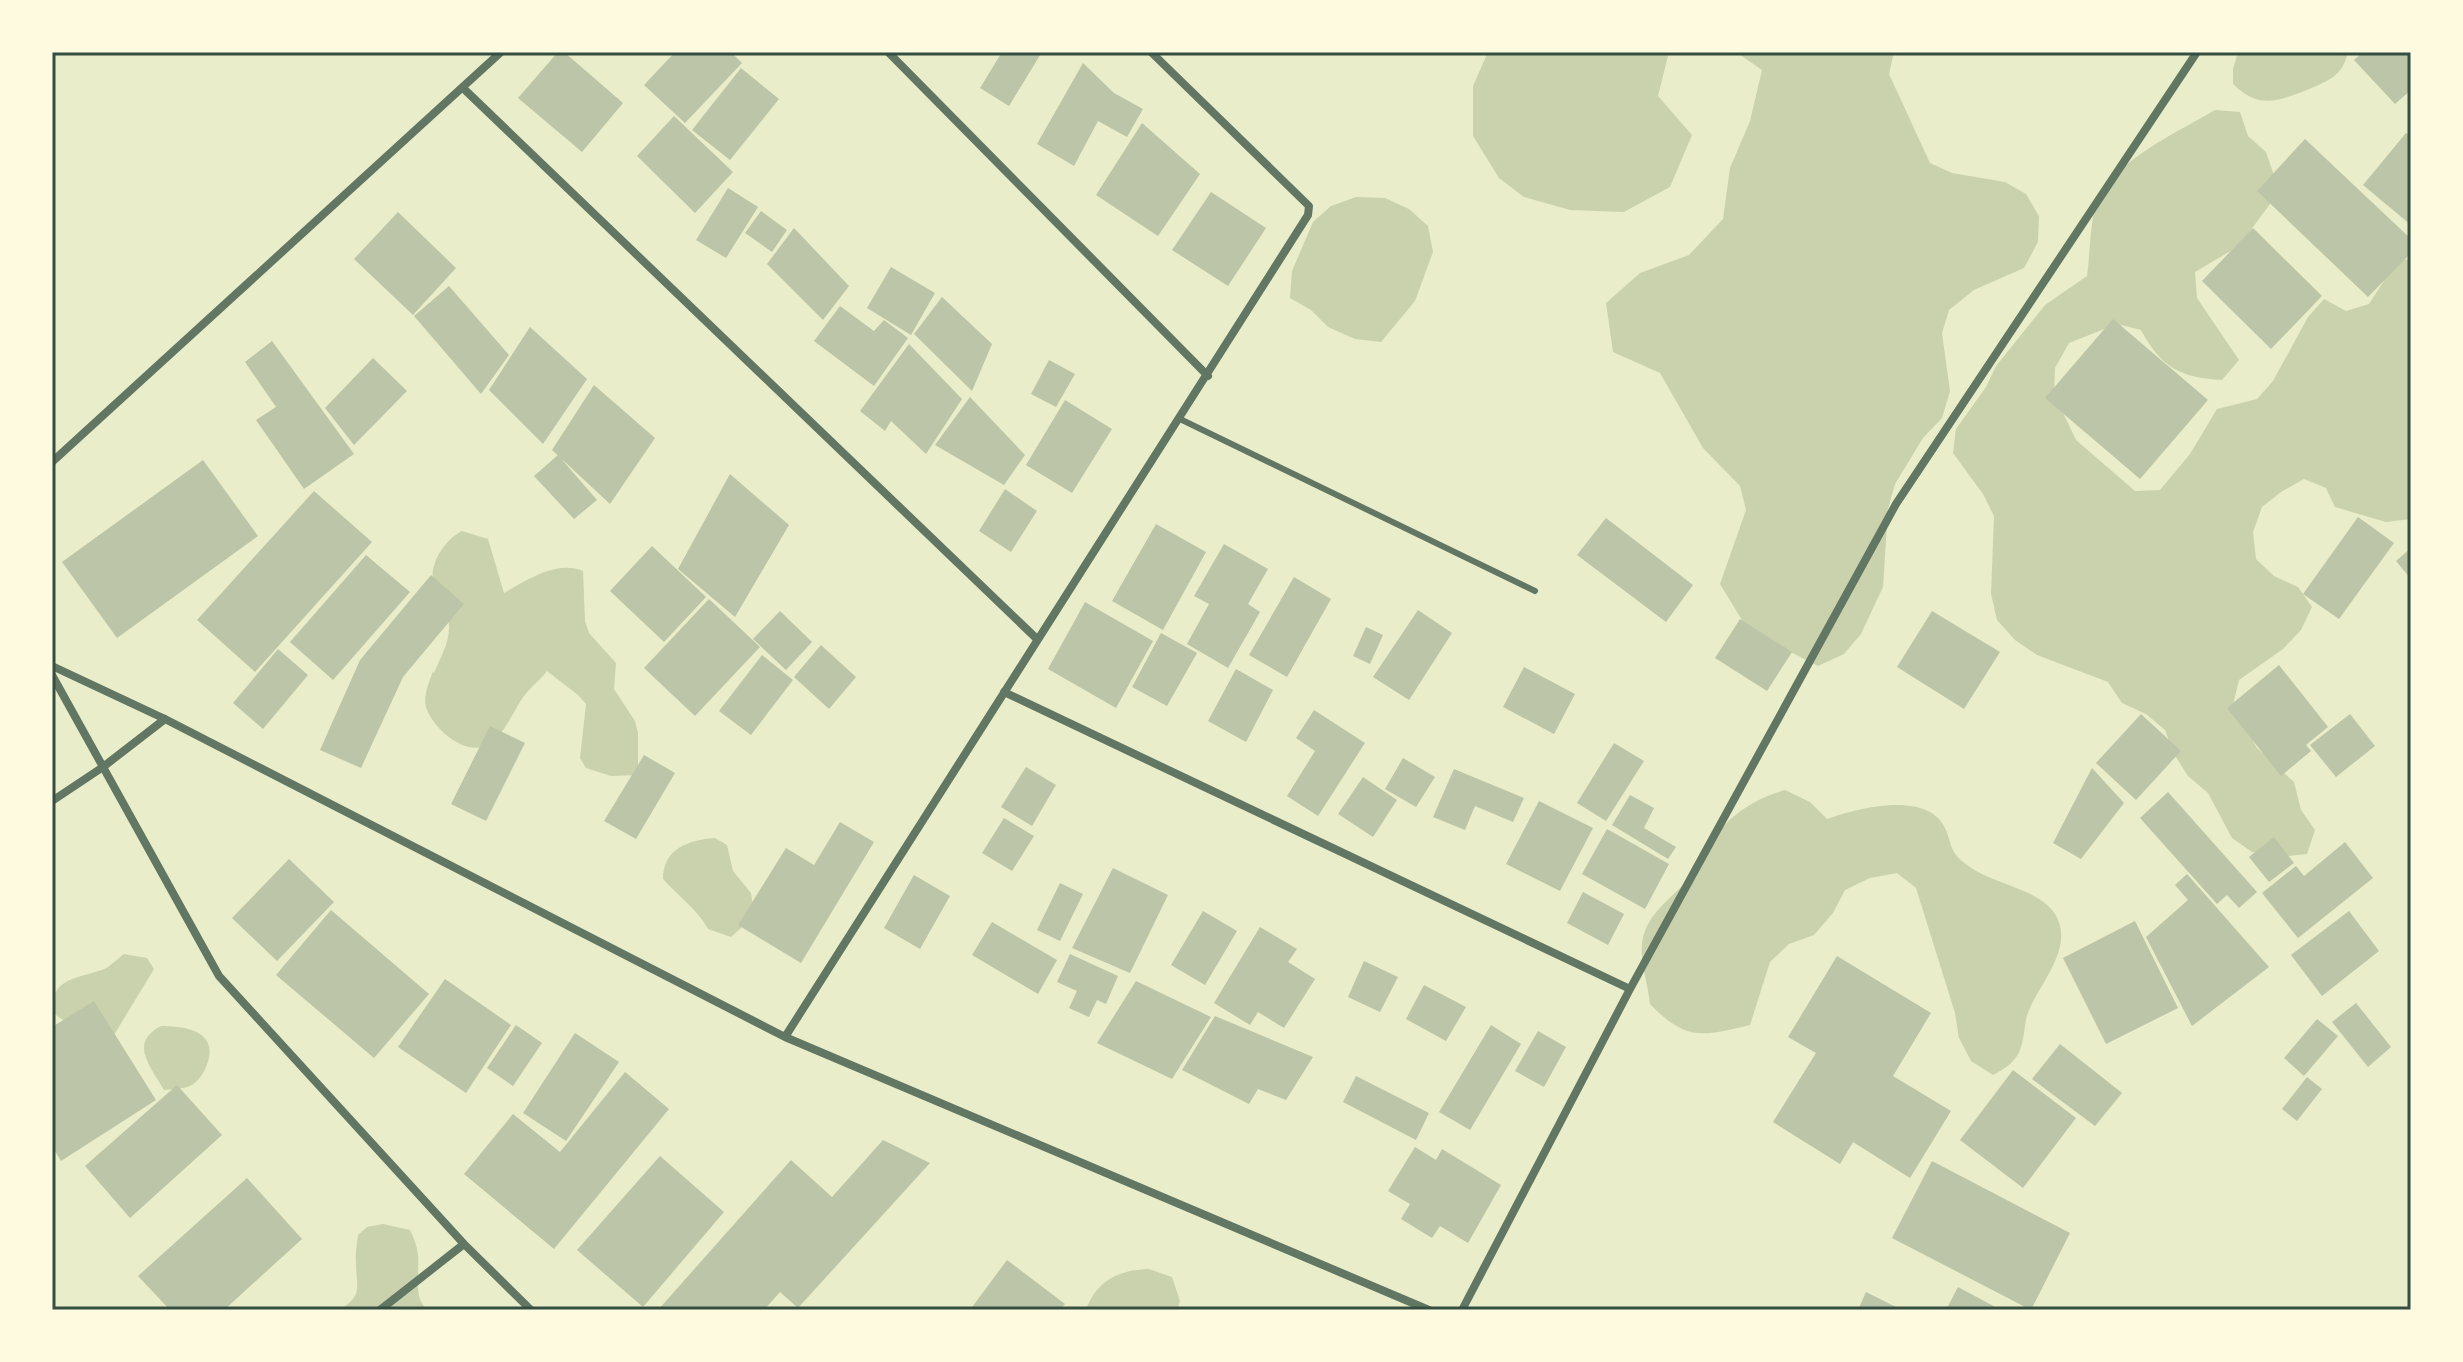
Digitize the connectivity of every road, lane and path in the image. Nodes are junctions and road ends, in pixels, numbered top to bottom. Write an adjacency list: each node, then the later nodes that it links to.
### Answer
1 (501, 52): 5 (street)
2 (888, 52): 6 (street)
3 (1151, 52): 6 (street)
4 (2197, 52): 17 (street)
5 (463, 88): 8 (street); 10 (street)
6 (1208, 376): 7 (street)
7 (1180, 419): 9 (lane); 10 (street)
8 (52, 462)
9 (1535, 591)
10 (1037, 639): 13 (street)
11 (52, 666): 14 (street)
12 (52, 675): 15 (street)
13 (1004, 692): 17 (street); 18 (street)
14 (165, 719): 15 (street); 18 (street)
15 (103, 767): 16 (street); 19 (street)
16 (52, 801)
17 (1630, 989): 23 (street)
18 (785, 1037): 22 (street)
19 (464, 1244): 20 (street); 21 (street)
20 (380, 1310)
21 (531, 1310)
22 (1429, 1310)
23 (1462, 1310)

